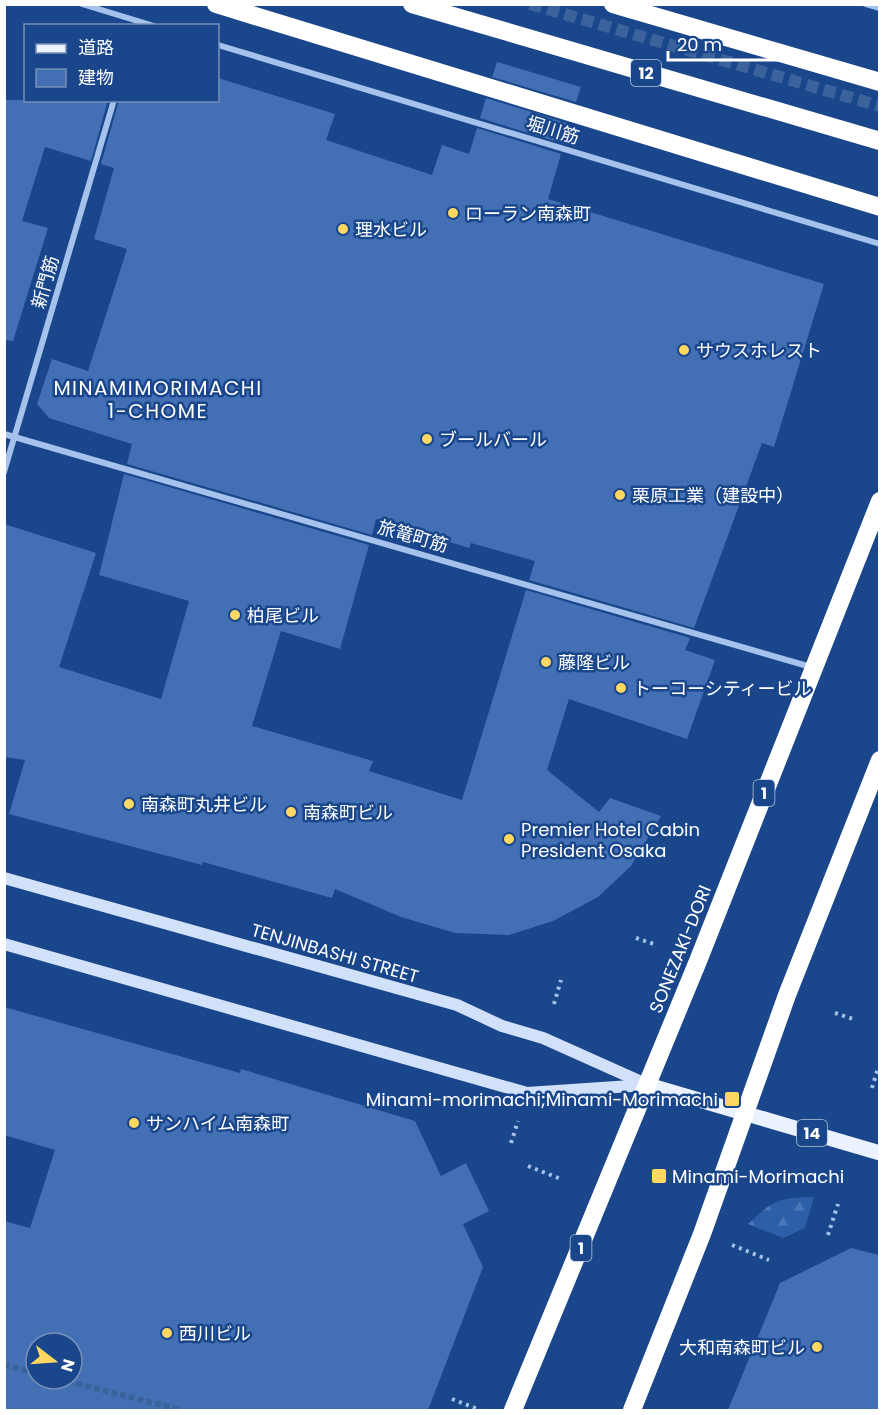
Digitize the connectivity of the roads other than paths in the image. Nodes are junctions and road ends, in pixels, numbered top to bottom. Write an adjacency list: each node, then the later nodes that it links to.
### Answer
1 (82, 4): 7 (street)
2 (216, 4): 12 (highway)
3 (412, 4): 11 (highway, 12)
4 (613, 4): 9 (highway)
5 (866, 4): 6 (street)
6 (879, 8)
7 (136, 23)
8 (219, 45): 13 (street, 堀川筋)
9 (879, 82)
10 (113, 102): 15 (street, 新門筋)
11 (879, 141)
12 (879, 207)
13 (879, 244)
14 (4, 434): 15 (street, 旅篭町筋)
15 (15, 437): 16 (street, 新門筋); 18 (street, 旅篭町筋)
16 (4, 472)
17 (879, 501): 18 (highway, SONEZAKI-DORI / 1)
18 (813, 668): 22 (highway, SONEZAKI-DORI / 1)
19 (879, 760): 23 (highway)
20 (4, 878): 22 (main road, TENJINBASHI STREET)
21 (4, 944): 22 (main road)
22 (648, 1084): 23 (main road, 14); 25 (highway, SONEZAKI-DORI / 1)
23 (745, 1114): 24 (main road, 14); 26 (highway)
24 (879, 1153)
25 (513, 1410)
26 (632, 1410)

